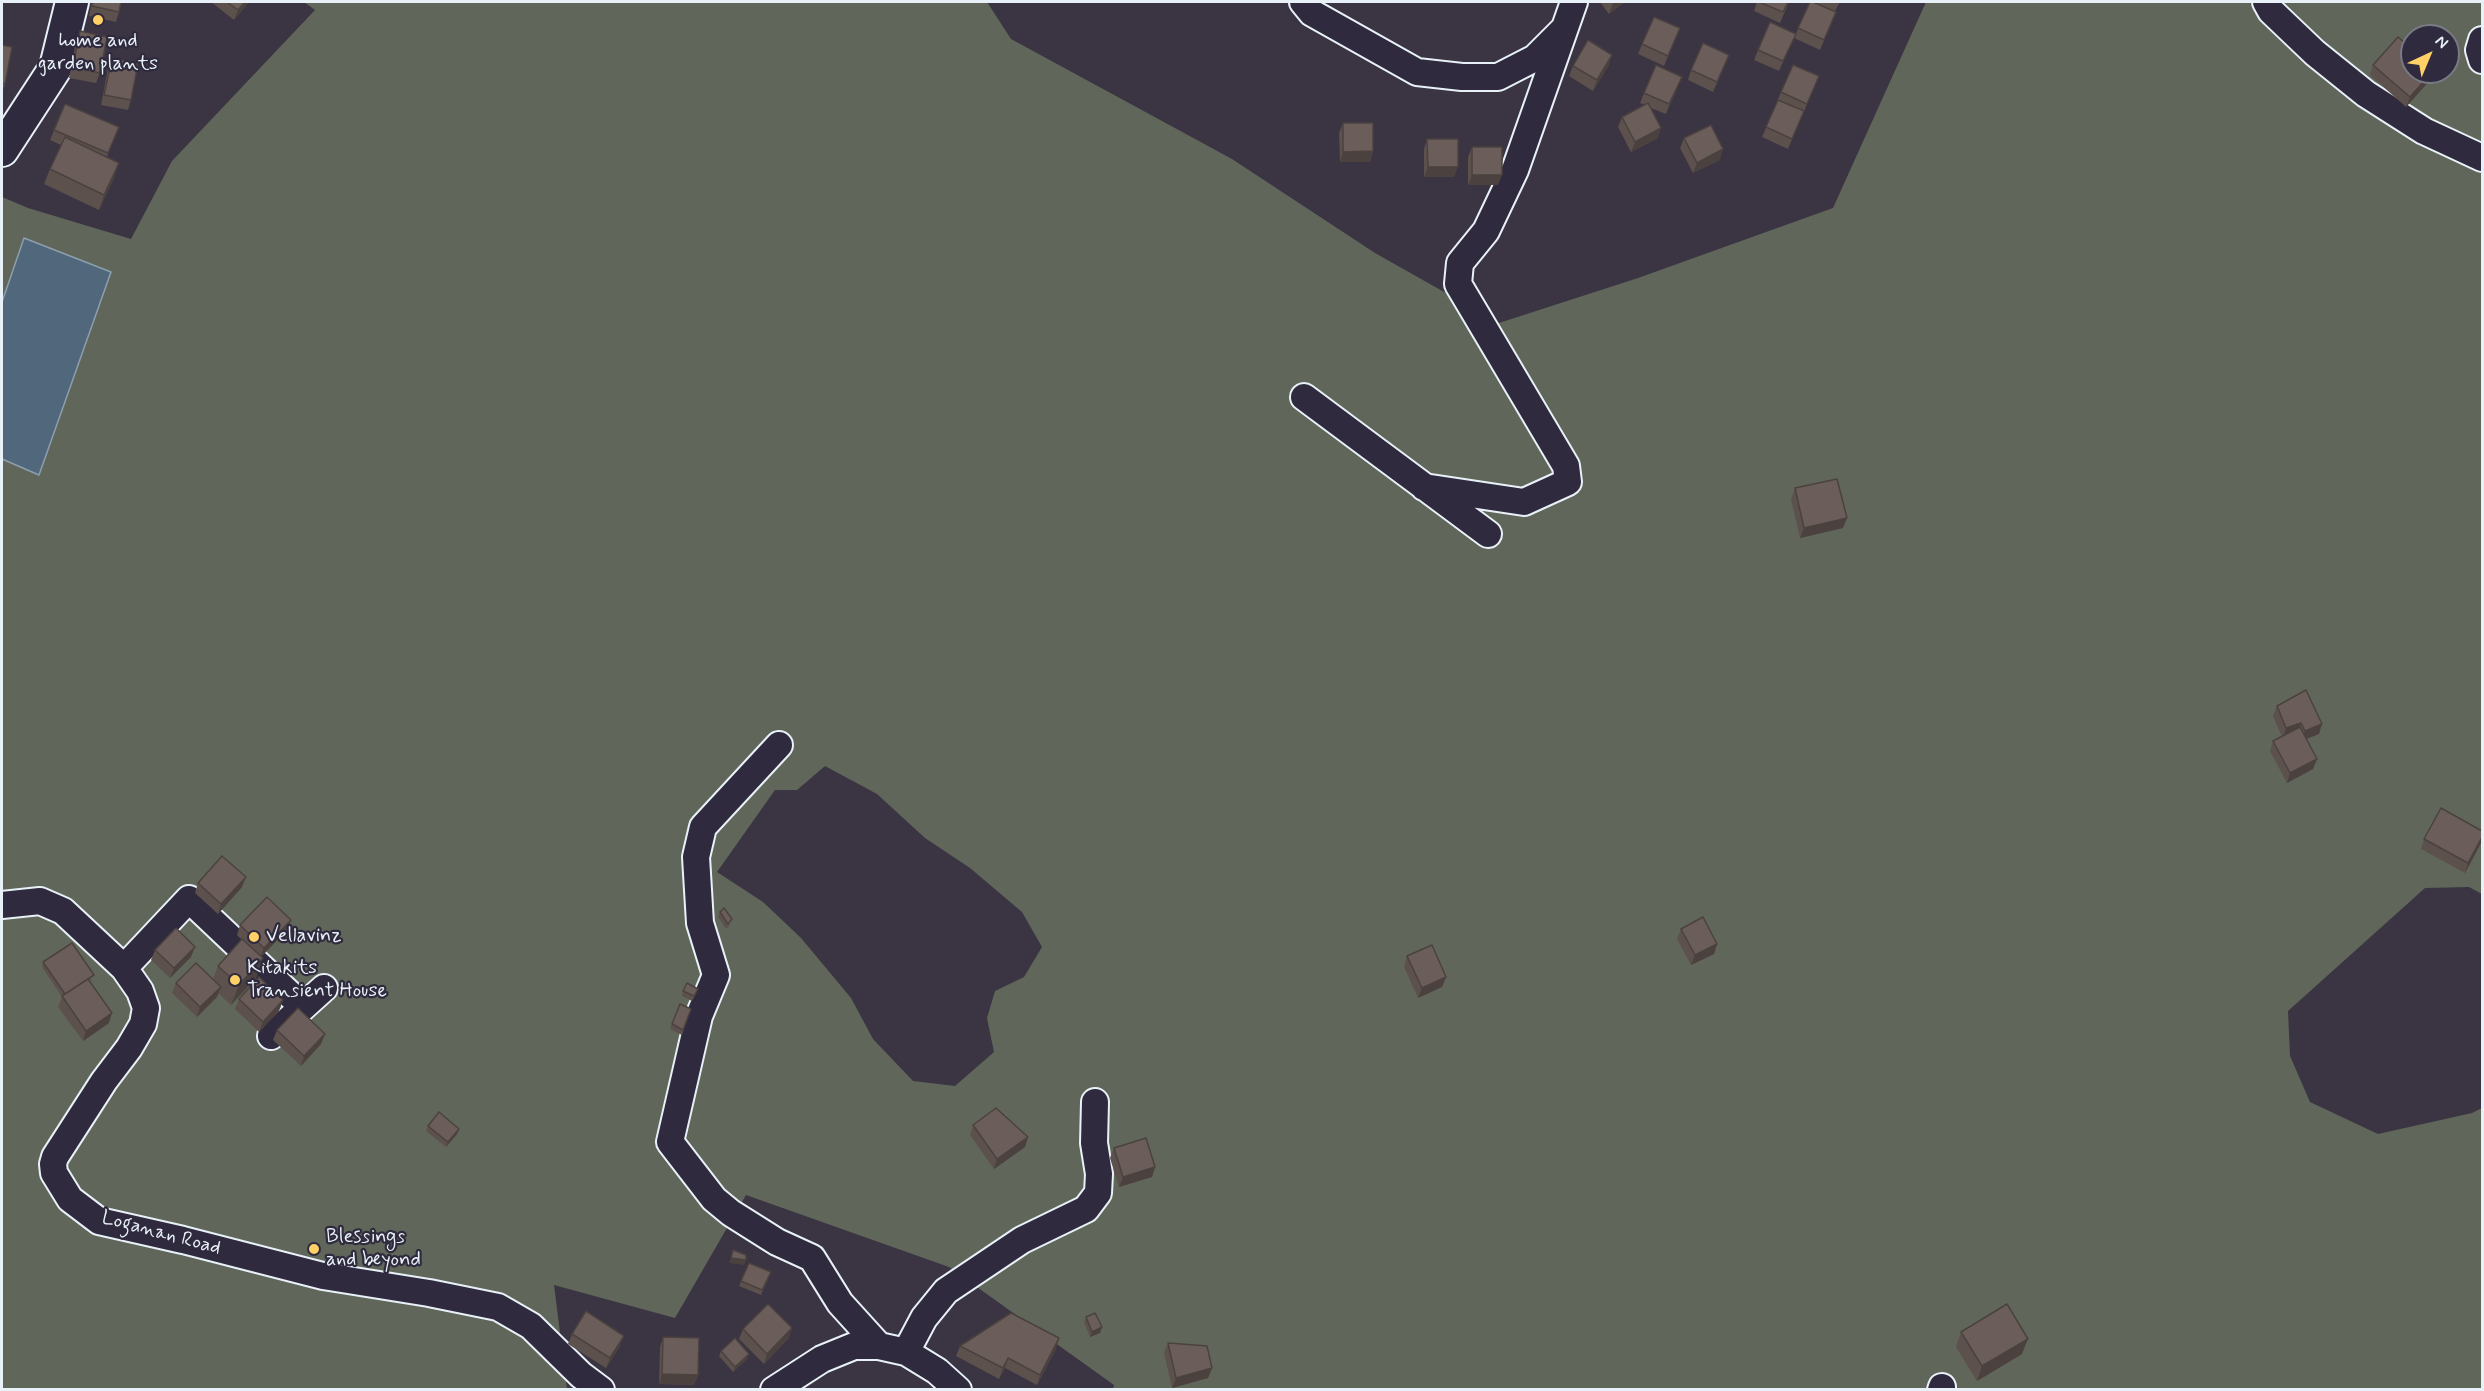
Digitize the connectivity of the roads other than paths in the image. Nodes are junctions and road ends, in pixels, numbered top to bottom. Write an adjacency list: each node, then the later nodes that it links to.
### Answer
1 (72, 2): 8 (street)
2 (1303, 2): 5 (street)
3 (1574, 2): 5 (street)
4 (2266, 2): 9 (street)
5 (1567, 26): 11 (street)
6 (2482, 40): 7 (street)
7 (2482, 60)
8 (2, 150)
9 (2482, 158)
10 (1305, 397): 11 (street)
11 (1424, 487): 12 (street)
12 (1488, 534)
13 (779, 745): 20 (street)
14 (2, 905): 15 (street, Loganan Road)
15 (124, 968): 17 (street); 22 (street, Loganan Road)
16 (324, 988): 17 (street)
17 (303, 1007): 18 (street)
18 (271, 1036)
19 (1095, 1102): 21 (street)
20 (879, 1346): 21 (street); 23 (street)
21 (906, 1352): 24 (street)
22 (602, 1389)
23 (774, 1389)
24 (958, 1389)

